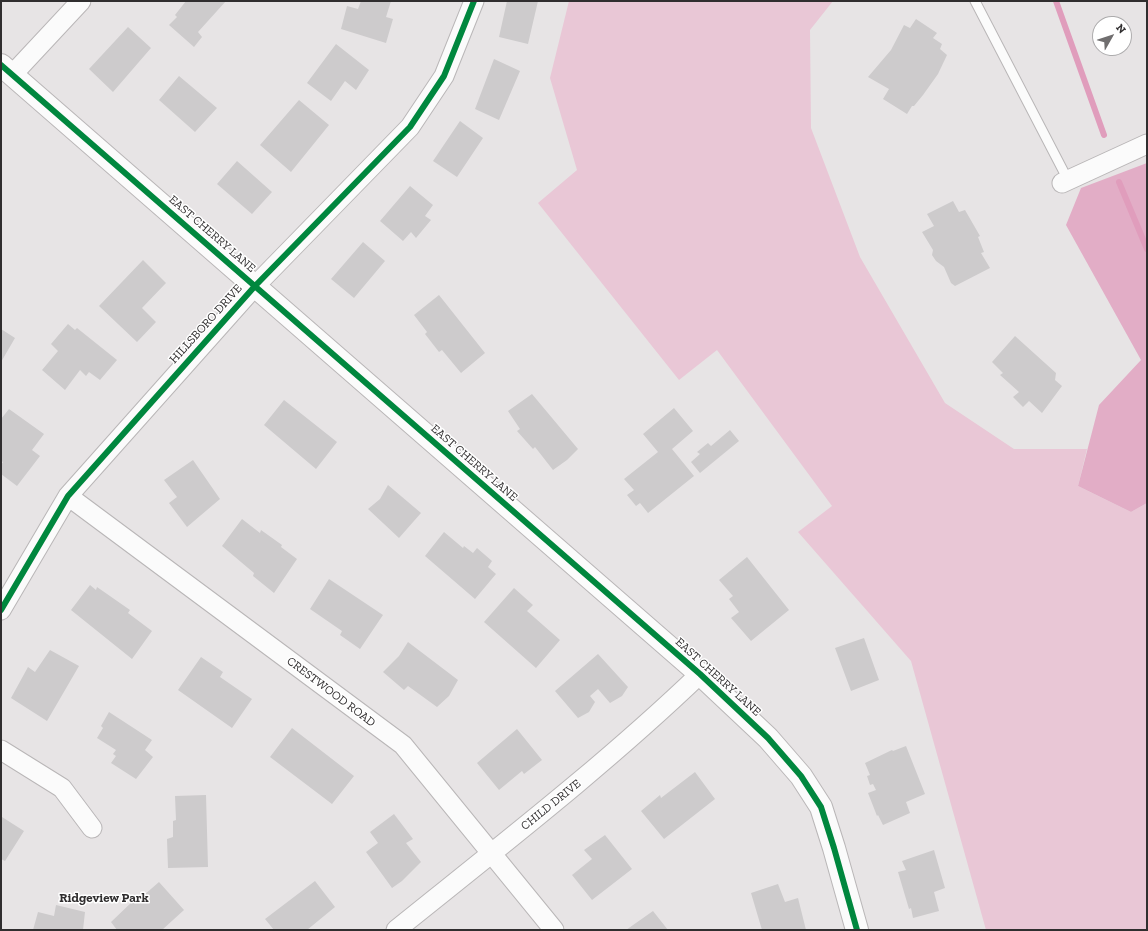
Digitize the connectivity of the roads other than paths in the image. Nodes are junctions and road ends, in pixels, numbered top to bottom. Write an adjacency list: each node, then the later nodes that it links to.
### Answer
1 (81, 1): 4 (street)
2 (474, 1): 7 (street, HILLSBORO DRIVE)
3 (975, 1): 6 (lane)
4 (6, 70): 7 (street, EAST CHERRY LANE)
5 (1147, 144): 6 (street)
6 (1065, 182)
7 (255, 286): 8 (street, HILLSBORO DRIVE); 10 (street, EAST CHERRY LANE)
8 (68, 496): 9 (street, HILLSBORO DRIVE); 13 (street, CRESTWOOD ROAD)
9 (1, 610)
10 (700, 674): 13 (street, CHILD DRIVE); 16 (street, EAST CHERRY LANE)
11 (1, 750): 12 (street)
12 (92, 828)
13 (492, 853): 14 (street, CHILD DRIVE); 15 (street, CRESTWOOD ROAD)
14 (396, 930)
15 (554, 930)
16 (857, 930)

